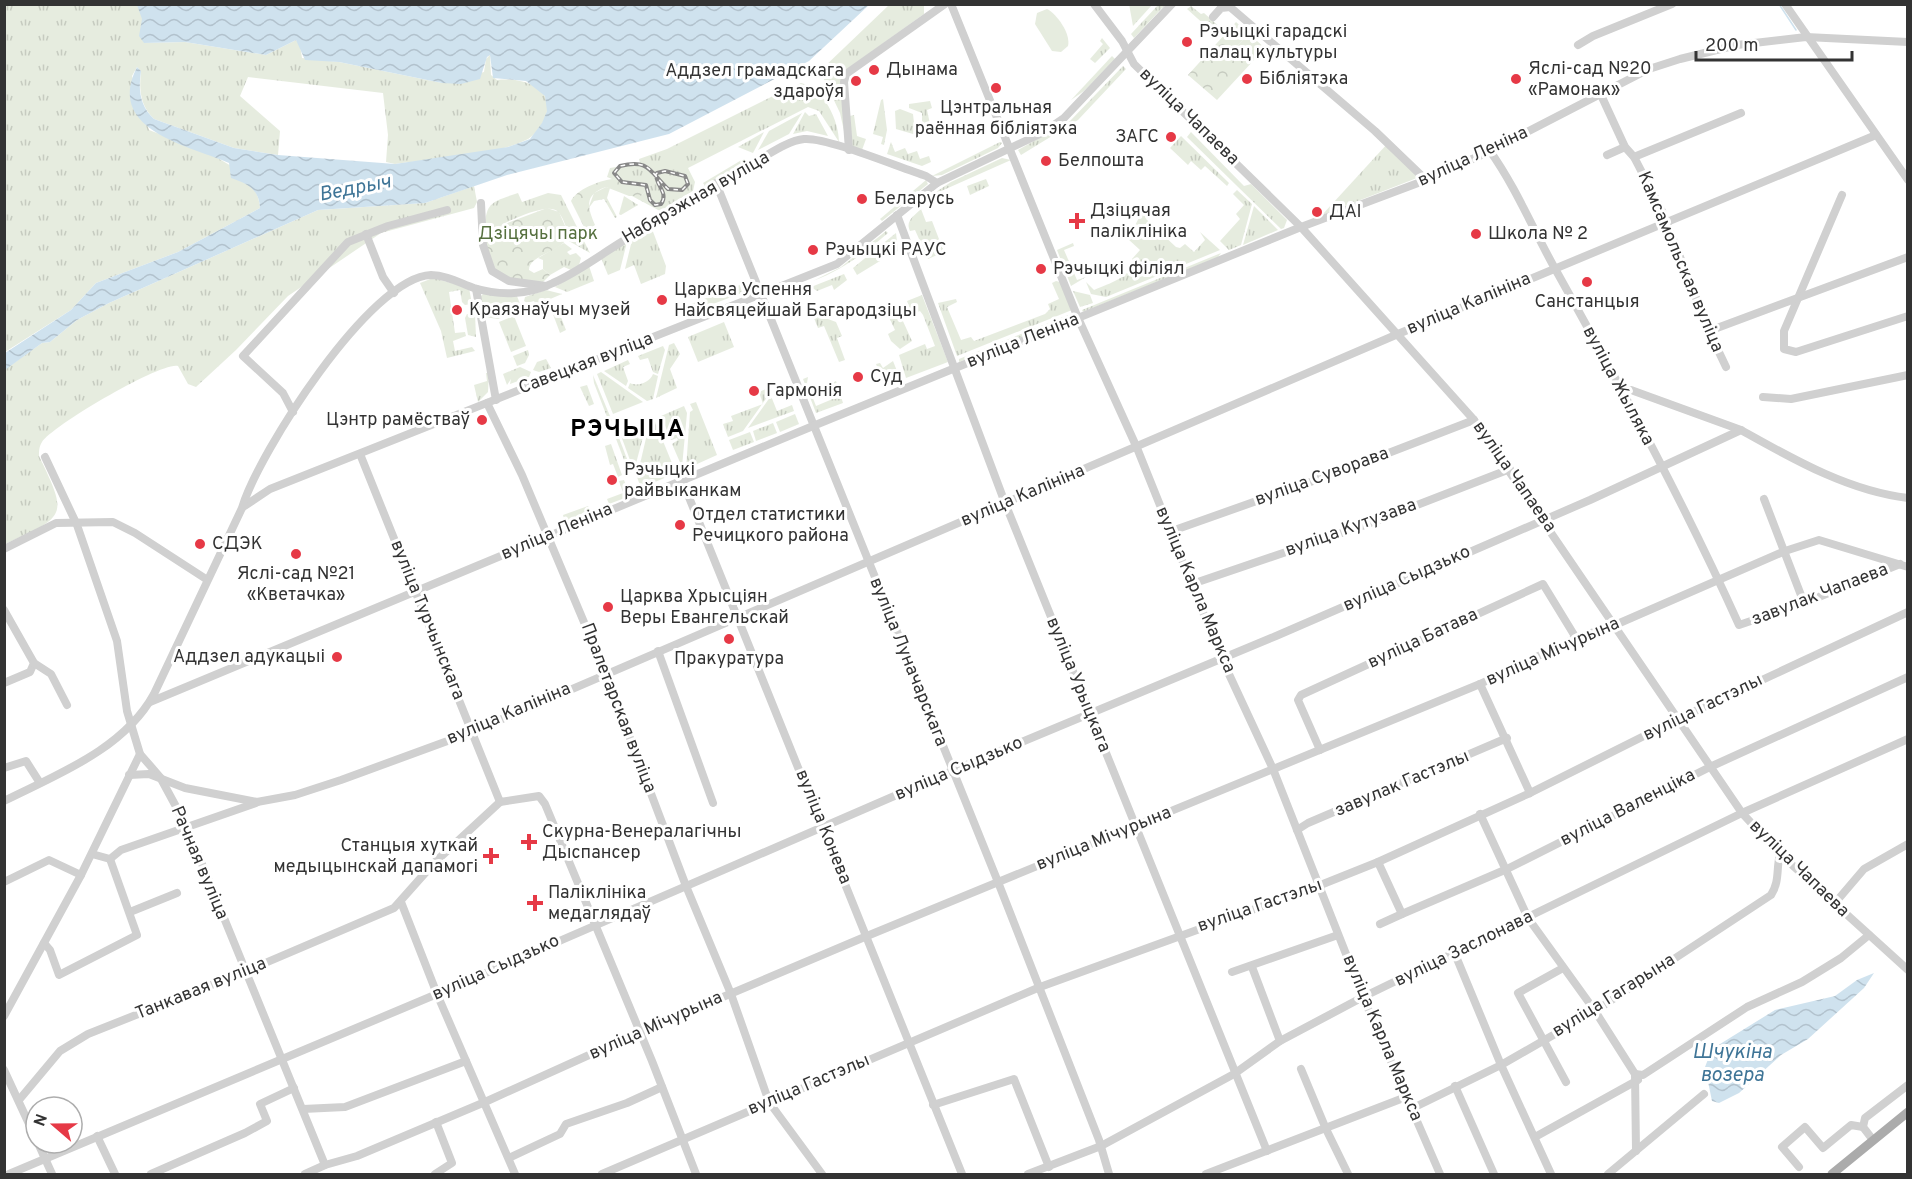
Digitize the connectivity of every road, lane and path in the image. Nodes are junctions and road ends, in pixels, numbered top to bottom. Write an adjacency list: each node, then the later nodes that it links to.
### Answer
1 (945, 4): 17 (street)
2 (951, 4): 16 (street, вуліца Карла Маркса)
3 (1094, 4): 11 (street, вуліца Чапаева)
4 (1172, 4): 11 (street, Савецкая вуліца)
5 (1785, 4): 8 (street)
6 (1669, 5): 10 (street)
7 (1213, 17): 21 (street)
8 (1806, 37): 9 (street, вуліца Леніна); 12 (street, вуліца Леніна); 14 (street)
9 (1908, 42)
10 (1578, 45)
11 (1128, 52): 16 (street, Савецкая вуліца); 30 (street, вуліца Чапаева)
12 (1601, 95): 15 (street, Камсамольская вуліца); 18 (street, вуліца Леніна)
13 (1741, 113): 20 (street)
14 (1876, 135): 22 (street); 29 (street, вуліца Калініна)
15 (1625, 147): 19 (street); 20 (street, Камсамольская вуліца)
16 (1009, 149): 24 (street, Савецкая вуліца); 40 (street, вуліца Карла Маркса)
17 (849, 150): 23 (street, Набярэжная вуліца); 24 (street, Набярэжная вуліца)
18 (1490, 151): 21 (street, вуліца Леніна); 33 (street, вуліца Жыляка)
19 (1607, 155)
20 (1634, 157): 29 (street, Камсамольская вуліца)
21 (1426, 180): 30 (street, вуліца Леніна)
22 (1908, 180)
23 (716, 183): 34 (street, Набярэжная вуліца); 37 (street, вуліца Луначарскага)
24 (937, 183): 28 (street, Савецкая вуліца)
25 (1842, 195): 38 (street)
26 (481, 202): 34 (street)
27 (447, 210): 31 (street)
28 (897, 215): 37 (street, Савецкая вуліца); 44 (street, вуліца Урыцкага)
29 (1665, 222): 33 (street, вуліца Калініна); 41 (street, Камсамольская вуліца)
30 (1301, 227): 40 (street, вуліца Леніна); 42 (street, вуліца Чапаева)
31 (366, 234): 36 (street); 50 (street)
32 (1908, 257): 38 (street)
33 (1554, 268): 42 (street, вуліца Калініна); 46 (street, вуліца Жыляка)
34 (548, 286): 35 (street, Набярэжная вуліца)
35 (476, 289): 36 (street, Набярэжная вуліца); 48 (street)
36 (394, 293): 50 (street, Набярэжная вуліца)
37 (762, 294): 48 (street, Савецкая вуліца); 52 (street, вуліца Луначарскага)
38 (1801, 295): 39 (street); 41 (street)
39 (1908, 316)
40 (1078, 318): 44 (street, вуліца Леніна); 54 (street, вуліца Карла Маркса)
41 (1709, 331): 43 (street, Камсамольская вуліца)
42 (1398, 334): 51 (street, вуліца Чапаева); 54 (street, вуліца Калініна)
43 (1726, 367)
44 (956, 368): 52 (street, вуліца Леніна); 62 (street, вуліца Урыцкага)
45 (1908, 375): 47 (street)
46 (1624, 392): 53 (street); 57 (street, вуліца Жыляка)
47 (1763, 397)
48 (496, 400): 49 (street, Савецкая вуліца)
49 (487, 403): 55 (street, Савецкая вуліца); 67 (street, Пралетарская вуліца)
50 (293, 412): 63 (street, Набярэжная вуліца)
51 (1474, 420): 58 (street, вуліца Чапаева); 66 (street, вуліца Суворава)
52 (813, 426): 59 (street, вуліца Леніна); 70 (street, вуліца Луначарскага)
53 (1742, 430): 57 (street, вуліца Сыдзько); 60 (street)
54 (1137, 448): 62 (street, вуліца Калініна); 66 (street, вуліца Карла Маркса)
55 (360, 454): 63 (street, Савецкая вуліца); 75 (street, вуліца Турчынскага)
56 (45, 457): 65 (street, Рачная вуліца)
57 (1660, 468): 64 (street, вуліца Сыдзько); 73 (street, вуліца Жыляка)
58 (1509, 469): 64 (street, вуліца Чапаева); 74 (street, вуліца Кутузава)
59 (682, 480): 67 (street, вуліца Леніна); 79 (street, вуліца Конева)
60 (1908, 498)
61 (1764, 499): 69 (street)
62 (1005, 503): 70 (street, вуліца Калініна); 93 (street, вуліца Урыцкага)
63 (242, 508): 72 (street, Набярэжная вуліца)
64 (1543, 519): 80 (street, вуліца Чапаева); 85 (street, вуліца Сыдзько)
65 (77, 525): 68 (street); 72 (street); 95 (street, Рачная вуліца)
66 (1169, 532): 74 (street, вуліца Карла Маркса)
67 (548, 536): 75 (street, вуліца Леніна); 87 (street, Пралетарская вуліца)
68 (4, 549)
69 (1785, 550): 71 (street, вуліца Мічурына); 73 (street, вуліца Мічурына); 76 (street)
70 (867, 561): 79 (street, вуліца Калініна); 104 (street, вуліца Луначарскага)
71 (1904, 565): 76 (street, завулак Чапаева)
72 (206, 579): 91 (street, Набярэжная вуліца)
73 (1719, 580): 80 (street, вуліца Мічурына); 81 (street, вуліца Жыляка)
74 (1192, 584): 85 (street, вуліца Карла Маркса)
75 (415, 591): 91 (street, вуліца Леніна); 96 (street, вуліца Турчынскага)
76 (1804, 603): 81 (street, завулак Чапаева)
77 (4, 610): 82 (street)
78 (1908, 612): 94 (street, вуліца Гастэлы)
79 (737, 618): 84 (street, вуліца Калініна); 117 (street, вуліца Конева)
80 (1615, 624): 83 (street, вуліца Мічурына); 94 (street, вуліца Чапаева)
81 (1739, 625)
82 (8, 626): 86 (street)
83 (1576, 638): 90 (street, вуліца Мічурына); 99 (street, вуліца Батава)
84 (658, 651): 87 (street, вуліца Калініна); 112 (street)
85 (1221, 657): 93 (street, вуліца Сыдзько); 103 (street, вуліца Карла Маркса)
86 (34, 663): 89 (street); 92 (street)
87 (605, 672): 96 (street, вуліца Калініна); 128 (street, Пралетарская вуліца)
88 (1908, 677): 101 (street, вуліца Валенціка)
89 (4, 683)
90 (1480, 684): 97 (street); 99 (street, вуліца Мічурына)
91 (150, 702): 95 (street, Набярэжная вуліца)
92 (67, 705)
93 (1090, 714): 104 (street, вуліца Сыдзько); 116 (street, вуліца Урыцкага)
94 (1678, 719): 101 (street, вуліца Чапаева); 108 (street, вуліца Гастэлы)
95 (131, 726): 100 (street, Рачная вуліца); 107 (street, Набярэжная вуліца)
96 (472, 732): 110 (street, вуліца Калініна); 111 (street, вуліца Турчынскага)
97 (1507, 738): 108 (street); 118 (street, завулак Гастэлы)
98 (1908, 739): 113 (street, вуліца Заслонава)
99 (1320, 750): 103 (street, вуліца Мічурына)
100 (140, 754): 105 (street); 106 (street, Рачная вуліца)
101 (1710, 767): 113 (street, вуліца Чапаева); 124 (street, вуліца Валенціка)
102 (4, 768): 107 (street)
103 (1273, 769): 116 (street, вуліца Мічурына); 118 (street, вуліца Карла Маркса)
104 (952, 771): 117 (street, вуліца Сыдзько); 127 (street, вуліца Луначарскага)
105 (129, 775): 106 (street); 120 (street)
106 (160, 777): 110 (street, вуліца Калініна); 115 (street, Рачная вуліца)
107 (40, 783): 109 (street, Набярэжная вуліца)
108 (1530, 793): 114 (street, вуліца Гастэлы)
109 (4, 801)
110 (257, 802): 115 (street)
111 (500, 802): 131 (street, Танкавая вуліца); 137 (street)
112 (713, 803)
113 (1742, 813): 121 (street, вуліца Чапаева); 135 (street, вуліца Заслонава)
114 (1480, 814): 123 (street, вуліца Гастэлы); 124 (street)
115 (186, 825): 122 (street); 147 (street, Рачная вуліца)
116 (1135, 826): 127 (street, вуліца Мічурына); 138 (street, вуліца Урыцкага)
117 (823, 827): 128 (street, вуліца Сыдзько); 141 (street, вуліца Конева)
118 (1297, 830): 129 (street, вуліца Карла Маркса)
119 (1908, 844): 132 (street)
120 (92, 854): 122 (street); 125 (street)
121 (1780, 854): 132 (street, вуліца Чапаева); 153 (street, вуліца Гагарына)
122 (110, 859): 133 (street)
123 (1378, 862): 129 (street, вуліца Гастэлы); 134 (street)
124 (1507, 869): 134 (street, вуліца Валенціка); 135 (street)
125 (81, 875): 126 (street); 142 (street)
126 (4, 882)
127 (998, 882): 141 (street, вуліца Мічурына); 149 (street, вуліца Луначарскага)
128 (686, 886): 137 (street, вуліца Сыдзько); 151 (street, Пралетарская вуліца)
129 (1318, 886): 138 (street, вуліца Гастэлы); 139 (street, вуліца Карла Маркса)
130 (177, 893): 133 (street)
131 (401, 902): 147 (street, Танкавая вуліца); 150 (street)
132 (1834, 903): 140 (street, вуліца Чапаева)
133 (130, 912): 142 (street)
134 (1402, 914): 136 (street, вуліца Валенціка)
135 (1528, 918): 143 (street, вуліца Заслонава); 145 (street)
136 (1380, 924)
137 (595, 925): 150 (street, вуліца Сыдзько); 155 (street)
138 (1180, 934): 149 (street, вуліца Гастэлы); 164 (street, вуліца Урыцкага)
139 (1338, 935): 144 (street); 152 (street, вуліца Карла Маркса)
140 (1869, 935): 146 (street, вуліца Чапаева); 165 (street)
141 (867, 936): 151 (street, вуліца Мічурына); 158 (street, вуліца Конева)
142 (44, 943): 154 (street)
143 (1455, 954): 152 (street, вуліца Заслонава); 161 (street)
144 (1252, 967): 148 (street); 157 (street)
145 (1563, 968): 153 (street); 156 (street)
146 (1908, 970)
147 (244, 972): 159 (street, Рачная вуліца); 173 (street, Танкавая вуліца)
148 (1232, 972)
149 (1040, 987): 158 (street, вуліца Гастэлы); 188 (street, вуліца Луначарскага)
150 (437, 994): 159 (street, вуліца Сыдзько); 160 (street)
151 (731, 994): 155 (street, вуліца Мічурына); 175 (street, Пралетарская вуліца)
152 (1363, 997): 157 (street, вуліца Заслонава); 172 (street, вуліца Карла Маркса)
153 (1595, 1011): 156 (street, вуліца Гагарына); 165 (street)
154 (4, 1016)
155 (640, 1032): 169 (street); 174 (street, вуліца Мічурына)
156 (1545, 1040): 161 (street, вуліца Гагарына); 166 (street)
157 (1280, 1041): 164 (street, вуліца Заслонава)
158 (909, 1042): 175 (street, вуліца Гастэлы); 176 (street, вуліца Конева)
159 (281, 1060): 170 (street, Рачная вуліца); 184 (street, вуліца Сыдзько)
160 (466, 1061): 174 (street); 178 (street)
161 (1501, 1065): 168 (street, вуліца Гагарына); 185 (street)
162 (1302, 1069): 183 (street)
163 (4, 1070): 173 (street)
164 (1234, 1074): 188 (street, вуліца Заслонава); 190 (street, вуліца Урыцкага)
165 (1638, 1077): 185 (street); 189 (street)
166 (1566, 1082)
167 (1908, 1084): 182 (street)
168 (1455, 1086): 177 (street, вуліца Гагарына); 213 (street)
169 (662, 1087): 186 (street); 192 (street)
170 (294, 1088): 178 (street, Рачная вуліца); 200 (street)
171 (1704, 1094): 189 (street)
172 (1406, 1097): 177 (street, вуліца Карла Маркса); 183 (street)
173 (19, 1100): 179 (street)
174 (485, 1102): 181 (street, вуліца Мічурына); 192 (street)
175 (769, 1102): 186 (street, вуліца Гастэлы); 206 (street, Пралетарская вуліца)
176 (933, 1105): 195 (street); 207 (street, вуліца Конева)
177 (1413, 1108): 212 (street, вуліца Карла Маркса)
178 (303, 1109): 194 (street, Рачная вуліца)
179 (24, 1111)
180 (1908, 1112): 187 (main road)
181 (436, 1122): 194 (street, вуліца Мічурына); 202 (street)
182 (1863, 1127): 187 (street); 196 (street)
183 (1326, 1129): 190 (street); 211 (street)
184 (97, 1137): 193 (street, вуліца Сыдзько); 199 (street)
185 (1535, 1137): 214 (street)
186 (683, 1140): 204 (street, вуліца Гастэлы); 205 (street)
187 (1873, 1140): 216 (main road)
188 (1101, 1146): 195 (street, вуліца Заслонава); 209 (street, вуліца Луначарскага)
189 (1636, 1150): 215 (street)
190 (1267, 1151): 210 (street)
191 (43, 1155): 193 (street)
192 (508, 1158): 203 (street)
193 (45, 1159): 197 (street, вуліца Сыдзько); 198 (street)
194 (325, 1165): 201 (street, вуліца Мічурына)
195 (1049, 1167): 208 (street, вуліца Заслонава)
196 (1800, 1167)
197 (9, 1174)
198 (52, 1174)
199 (115, 1174)
200 (151, 1174)
201 (305, 1174)
202 (435, 1174)
203 (515, 1174)
204 (602, 1174)
205 (696, 1174)
206 (822, 1174)
207 (962, 1174)
208 (1028, 1174)
209 (1109, 1174)
210 (1206, 1174)
211 (1348, 1174)
212 (1440, 1174)
213 (1494, 1174)
214 (1551, 1174)
215 (1608, 1174)
216 (1832, 1174)

